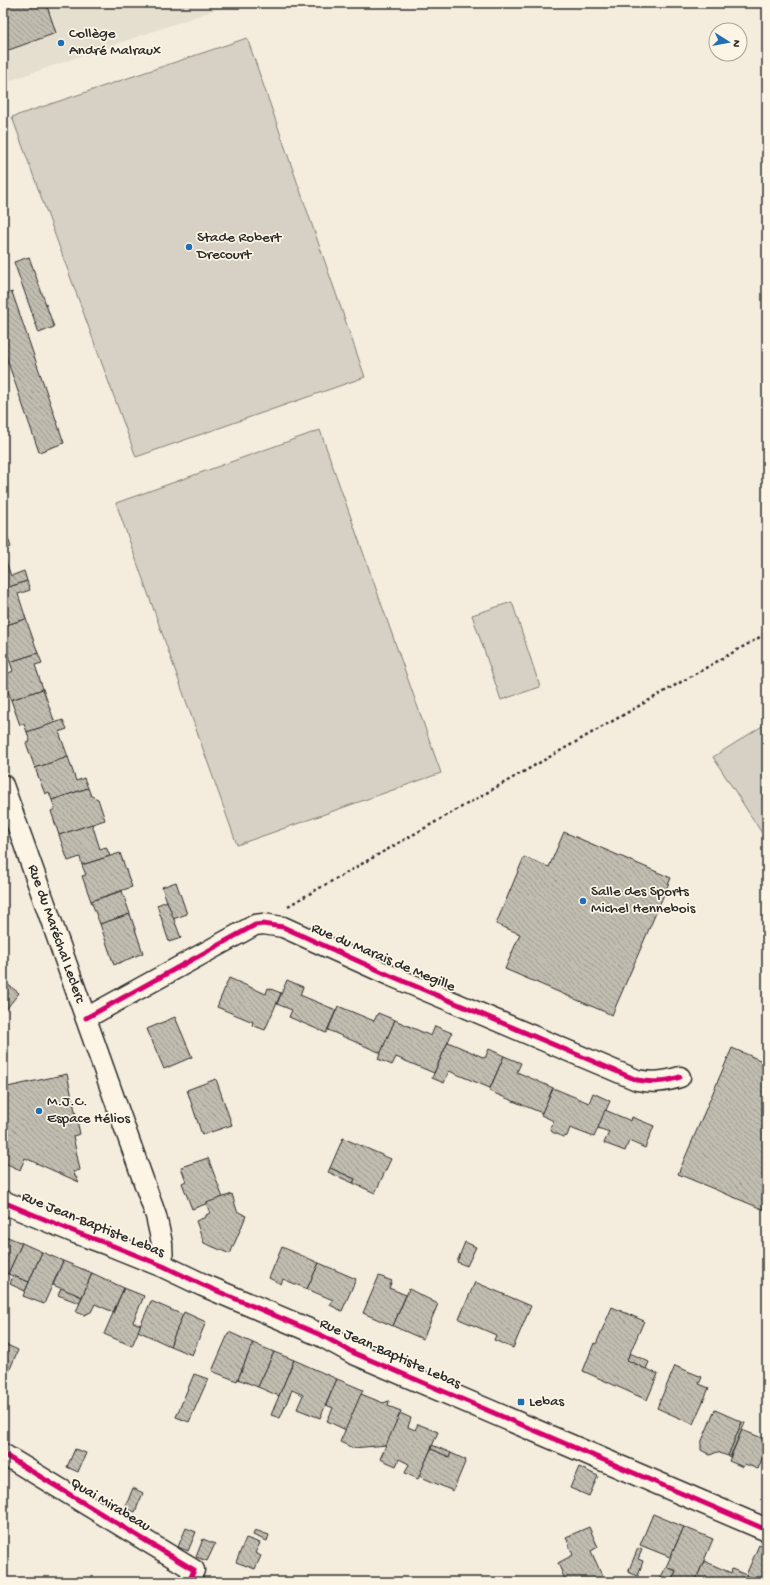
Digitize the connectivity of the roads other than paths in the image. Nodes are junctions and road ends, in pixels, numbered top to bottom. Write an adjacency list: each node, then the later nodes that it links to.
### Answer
1 (3, 785): 2 (street, Rue du Maréchal Leclerc)
2 (86, 1018): 3 (street, Rue du Marais de Megille); 5 (street, Rue du Maréchal Leclerc)
3 (680, 1077)
4 (3, 1202): 5 (street, Rue Jean-Baptiste Lebas)
5 (163, 1266): 7 (street, Rue Jean-Baptiste Lebas)
6 (3, 1454): 8 (street, Quai Mirabeau)
7 (767, 1530)
8 (189, 1582)

